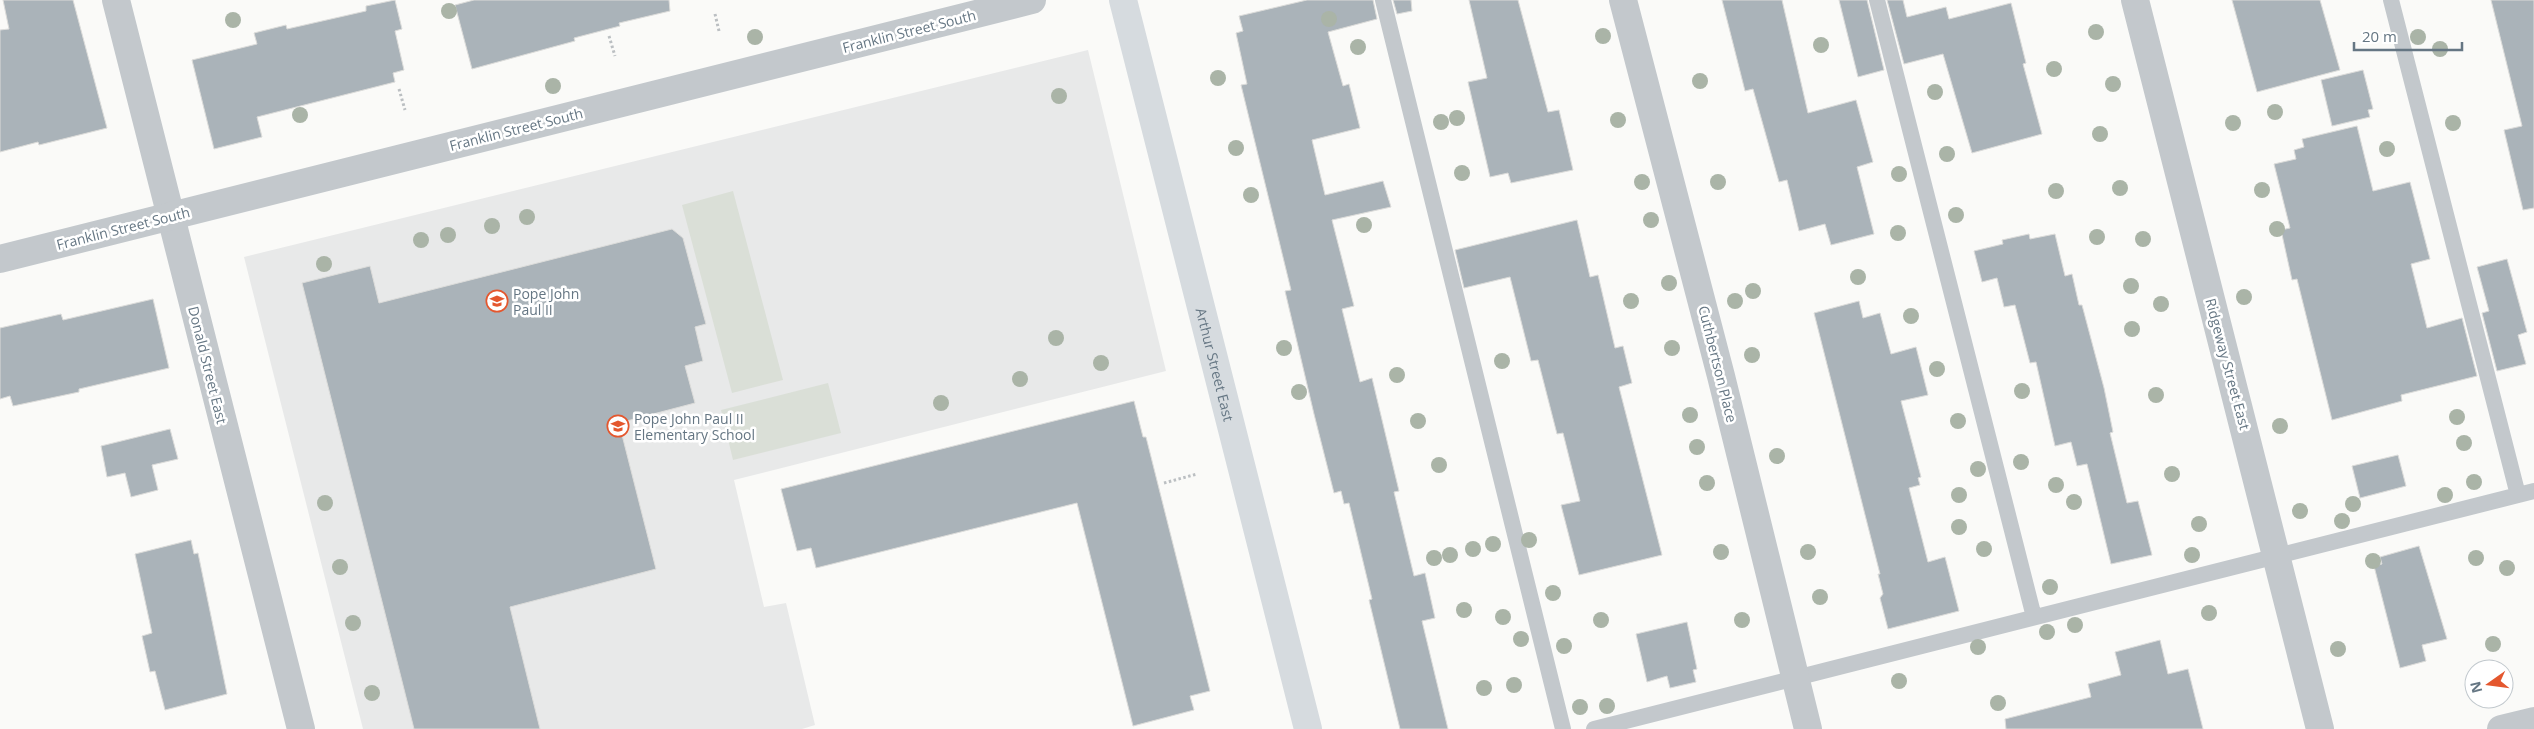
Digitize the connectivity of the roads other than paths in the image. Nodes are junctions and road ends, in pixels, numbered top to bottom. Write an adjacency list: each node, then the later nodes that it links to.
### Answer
1 (116, 0): 9 (street, Donald Street East)
2 (1032, 0): 9 (street, Franklin Street South)
3 (1123, 0): 18 (main road, Arthur Street East)
4 (1383, 0): 19 (lane)
5 (1623, 0): 15 (street, Cuthbertson Place)
6 (1876, 0): 14 (lane)
7 (2134, 0): 13 (street, Ridgeway Street East)
8 (2391, 0): 12 (lane)
9 (170, 215): 10 (street, Franklin Street South); 17 (street, Donald Street East)
10 (0, 260)
11 (2534, 491): 12 (lane)
12 (2518, 495): 13 (lane)
13 (2276, 557): 14 (lane); 22 (street, Ridgeway Street East)
14 (2034, 617): 15 (lane)
15 (1796, 676): 20 (lane); 21 (street, Cuthbertson Place)
16 (2534, 721): 23 (street)
17 (302, 729)
18 (1308, 729)
19 (1563, 729)
20 (1594, 729)
21 (1808, 729)
22 (2320, 729)
23 (2501, 729)

